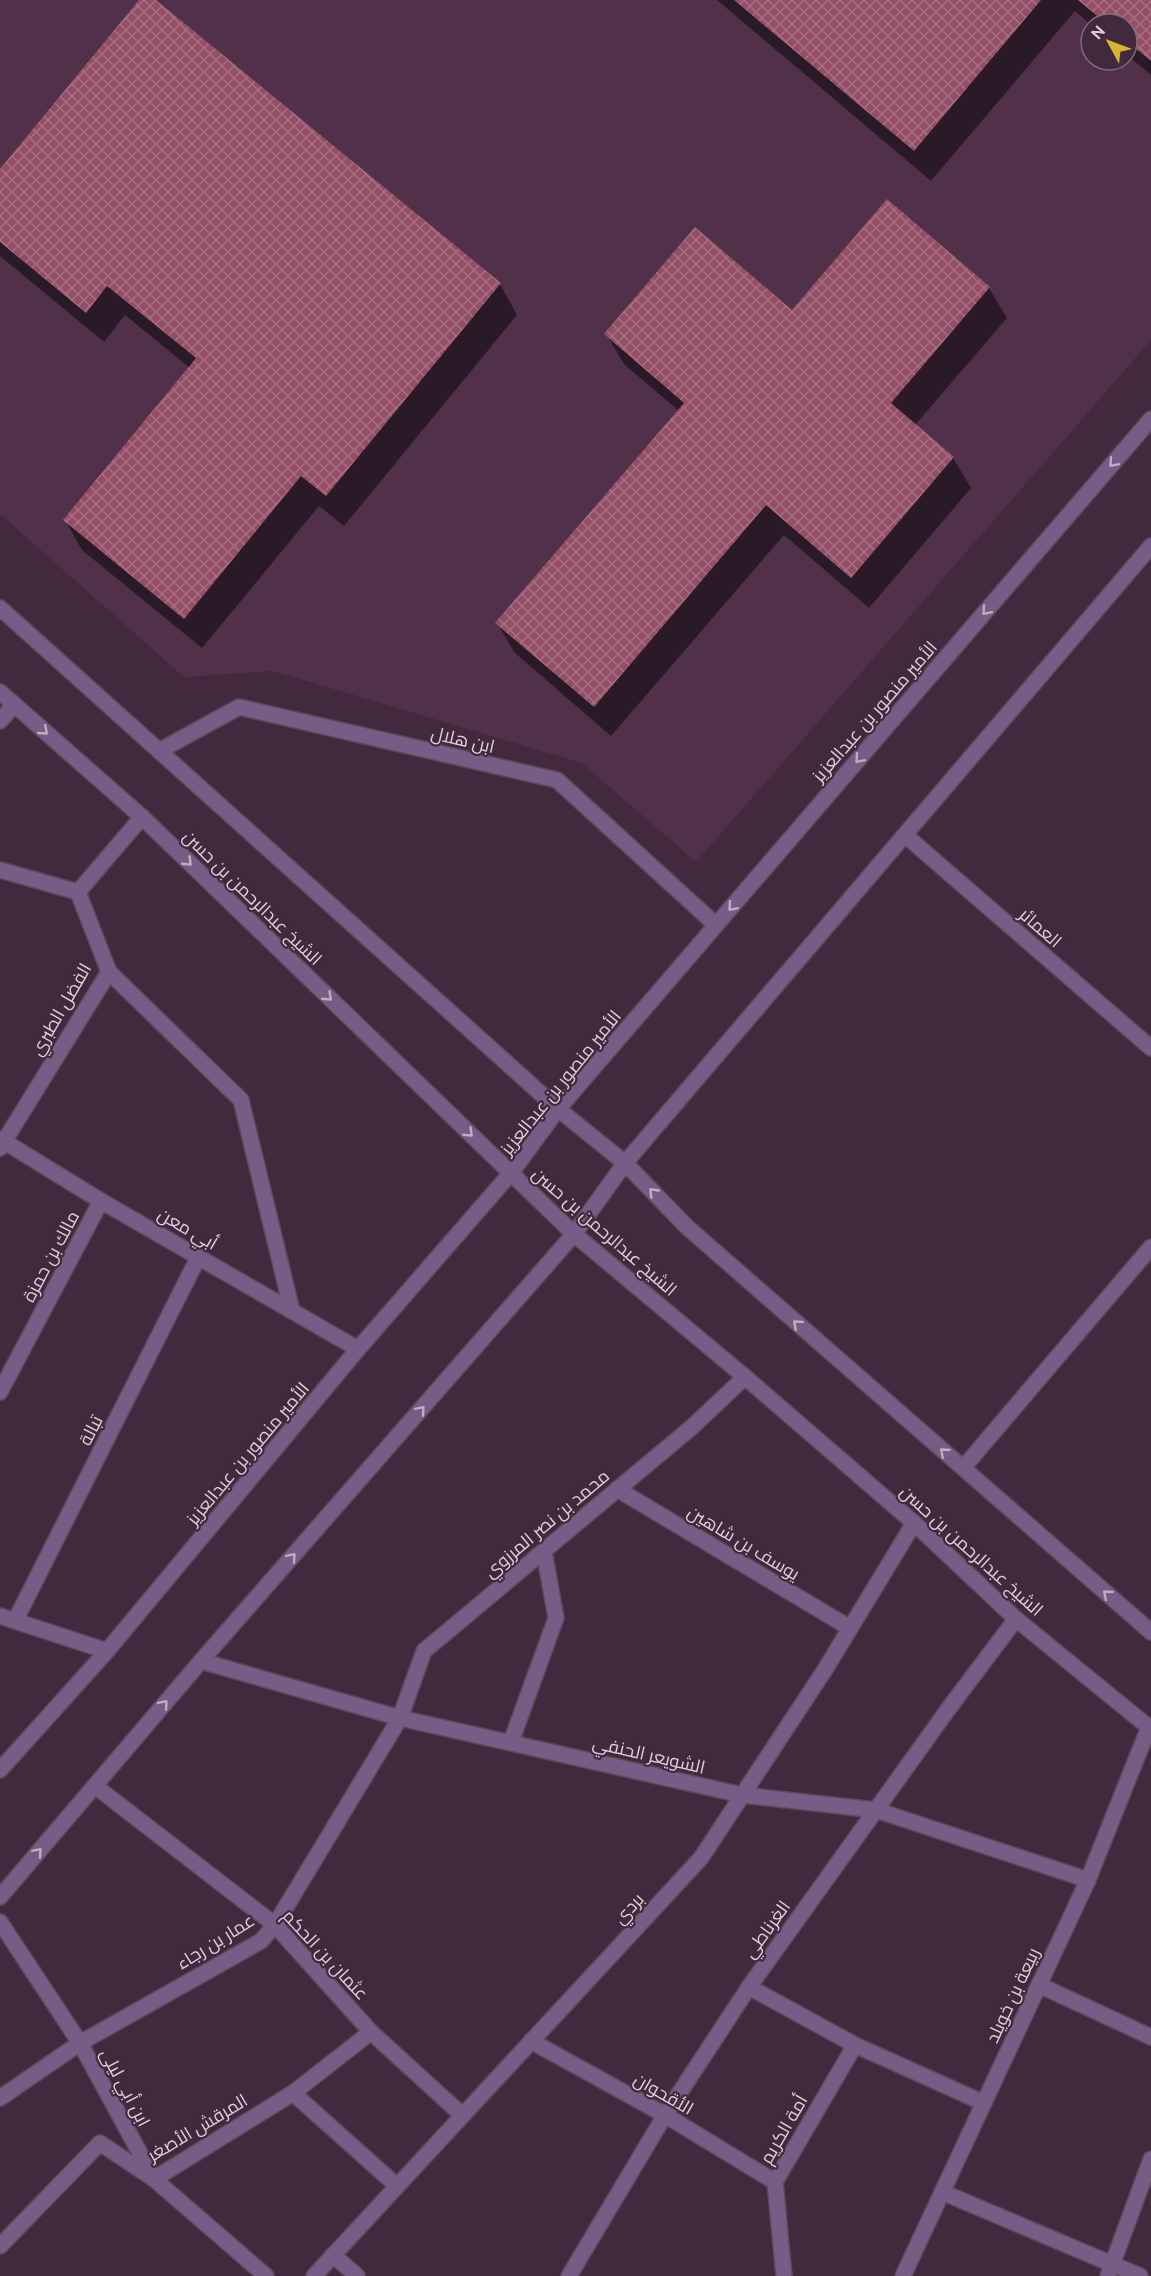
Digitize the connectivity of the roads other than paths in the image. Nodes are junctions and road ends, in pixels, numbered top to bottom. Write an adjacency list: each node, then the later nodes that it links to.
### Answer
1 (1151, 419): 12 (street, الأمير منصور بن عبدالعزيز, one-way to 12)
2 (1151, 546): 9 (street)
3 (0, 608): 7 (street)
4 (0, 692): 5 (street, الشيخ عبدالرحمن بن حسن)
5 (14, 705): 6 (street); 8 (street, الشيخ عبدالرحمن بن حسن, one-way to 8)
6 (0, 721)
7 (159, 751): 12 (street, ابن هلال); 15 (street)
8 (142, 817): 11 (street); 18 (street, الشيخ عبدالرحمن بن حسن, one-way to 18)
9 (905, 835): 14 (street, العمائر); 17 (street)
10 (0, 870): 11 (street)
11 (78, 892): 13 (street, الفضل الطبري)
12 (716, 925): 15 (street, الأمير منصور بن عبدالعزيز)
13 (109, 972): 16 (street, الفضل الطبري); 23 (street)
14 (1151, 1048)
15 (558, 1110): 17 (street); 18 (street, الأمير منصور بن عبدالعزيز)
16 (1, 1142): 19 (street, أبي معن)
17 (625, 1163): 20 (street); 27 (street, one-way to 17)
18 (511, 1173): 20 (street, الشيخ عبدالرحمن بن حسن); 24 (street, الأمير منصور بن عبدالعزيز)
19 (101, 1201): 22 (street, أبي معن); 26 (street, مالك بن حمزة)
20 (574, 1234): 25 (street, الشيخ عبدالرحمن بن حسن); 37 (street, one-way to 20)
21 (1151, 1247): 27 (street)
22 (198, 1256): 23 (street, أبي معن); 33 (street, تبالة)
23 (292, 1311): 24 (street, أبي معن)
24 (358, 1350): 36 (street, الأمير منصور بن عبدالعزيز)
25 (745, 1377): 28 (street, محمد بن نصر المرزوي); 29 (street, الشيخ عبدالرحمن بن حسن)
26 (0, 1392)
27 (963, 1468): 35 (street, one-way to 27)
28 (617, 1489): 30 (street, محمد بن نصر المرزوي); 34 (street, يوسف بن شاهين)
29 (914, 1523): 32 (street, الشيخ عبدالرحمن بن حسن); 34 (street, بردي)
30 (544, 1551): 38 (street, محمد بن نصر المرزوي); 40 (street)
31 (0, 1616): 33 (street)
32 (1016, 1619): 39 (street, الشيخ عبدالرحمن بن حسن); 44 (street, الغرناطي)
33 (15, 1621): 36 (street)
34 (850, 1628): 43 (street, بردي)
35 (1151, 1632)
36 (107, 1651): 41 (street, الأمير منصور بن عبدالعزيز)
37 (201, 1661): 38 (street, الشويعر الحنفي); 42 (street, one-way to 37)
38 (400, 1718): 40 (street, الشويعر الحنفي); 48 (street, عمار بن رجاء)
39 (1150, 1728): 45 (street, ربيعة بن خويلد)
40 (511, 1742): 43 (street, الشويعر الحنفي)
41 (0, 1770)
42 (95, 1786): 46 (street, one-way to 42); 48 (street, عثمان بن الحكم)
43 (742, 1795): 44 (street, الشويعر الحنفي); 53 (street, بردي)
44 (876, 1810): 45 (street, الشويعر الحنفي); 50 (street, الغرناطي)
45 (1088, 1880): 49 (street, ربيعة بن خويلد)
46 (0, 1897)
47 (0, 1922): 54 (street, ابن أبي ليلى)
48 (275, 1925): 51 (street, عثمان بن الحكم); 54 (street, عمار بن رجاء)
49 (1039, 1985): 52 (street); 58 (street, ربيعة بن خويلد)
50 (749, 1987): 55 (street); 60 (street, الغرناطي)
51 (371, 2032): 56 (street, المرقش الأصغر); 59 (street, عثمان بن الحكم)
52 (1151, 2037)
53 (531, 2041): 59 (street, بردي); 60 (street, الأقحوان)
54 (80, 2043): 57 (street, عمار بن رجاء); 62 (street, ابن أبي ليلى)
55 (855, 2045): 58 (street); 63 (street, أمة الكريم)
56 (293, 2093): 62 (street, المرقش الأصغر); 64 (street)
57 (0, 2098)
58 (984, 2103): 65 (street, ربيعة بن خويلد)
59 (462, 2115): 64 (street, بردي)
60 (665, 2115): 63 (street, الأقحوان); 74 (street, الغرناطي)
61 (1151, 2158): 66 (street)
62 (154, 2179): 67 (street, المرقش الأصغر); 71 (street, ابن أبي ليلى)
63 (775, 2182): 75 (street, أمة الكريم)
64 (397, 2186): 68 (street, بردي)
65 (942, 2192): 69 (street); 70 (street, ربيعة بن خويلد)
66 (1145, 2195): 69 (street)
67 (0, 2246)
68 (333, 2255): 72 (street, بردي); 73 (street)
69 (1110, 2270): 76 (street)
70 (903, 2275)
71 (266, 2276)
72 (314, 2276)
73 (357, 2276)
74 (568, 2276)
75 (784, 2276)
76 (1140, 2276)

